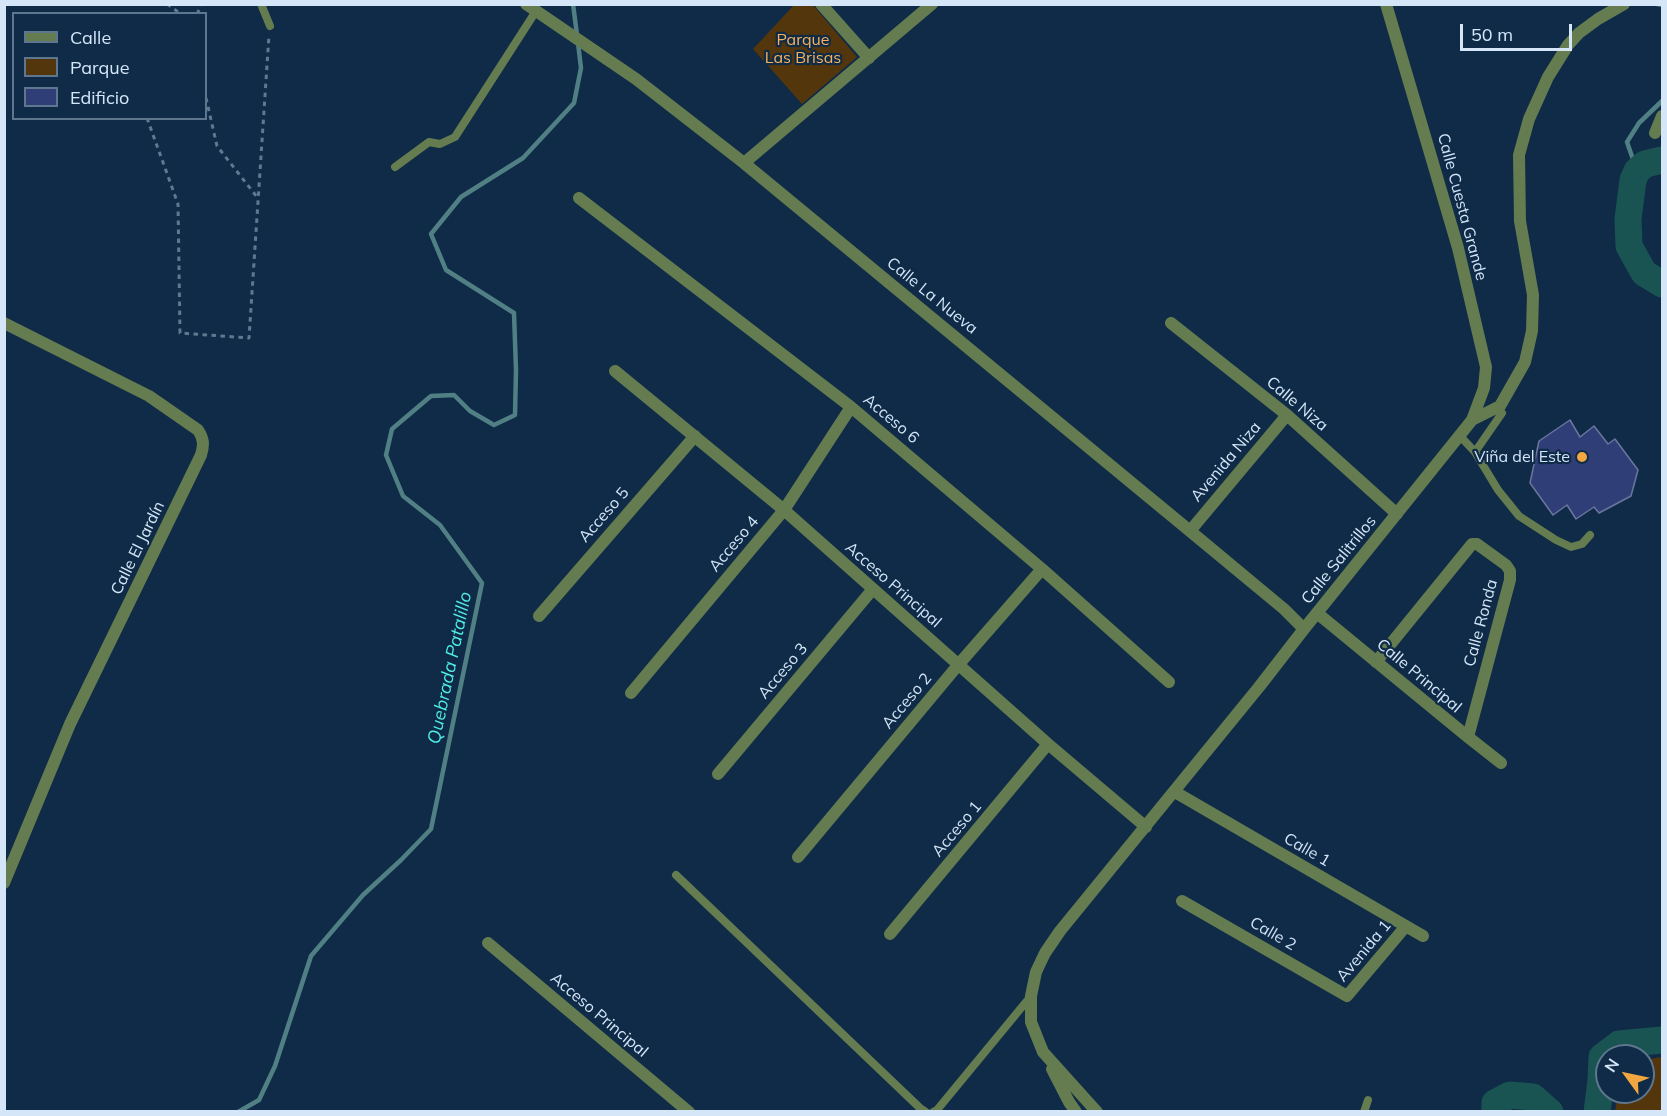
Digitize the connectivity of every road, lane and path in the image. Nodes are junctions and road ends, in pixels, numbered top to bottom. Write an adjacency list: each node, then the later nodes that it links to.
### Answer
1 (261, 4): 7 (lane)
2 (821, 4): 8 (street)
3 (932, 4): 8 (street)
4 (1386, 4): 23 (street, Calle Cuesta Grande)
5 (1624, 4): 23 (street, Calle Salitrillos)
6 (531, 8): 13 (street, Calle La Nueva); 14 (lane)
7 (270, 26): 15 (path)
8 (869, 58): 13 (street)
9 (207, 103): 15 (path)
10 (1662, 116): 12 (street)
11 (148, 120): 15 (path)
12 (1655, 133)
13 (744, 163): 29 (street, Calle La Nueva)
14 (395, 167)
15 (258, 198)
16 (579, 198): 20 (street, Acceso 6)
17 (4, 323): 48 (street, Calle El Jardín)
18 (1171, 323): 22 (street, Calle Niza)
19 (615, 371): 24 (street, Acceso Principal)
20 (852, 407): 27 (street, Acceso 4); 31 (street, Acceso 6)
21 (1502, 413): 26 (lane)
22 (1287, 415): 28 (street, Calle Niza); 29 (street, Avenida Niza)
23 (1472, 420): 25 (street, Calle Salitrillos)
24 (695, 436): 27 (street, Acceso Principal); 34 (street, Acceso 5)
25 (1460, 436): 26 (lane); 28 (street, Calle Salitrillos)
26 (1475, 452): 30 (lane)
27 (784, 510): 32 (street, Acceso Principal); 39 (street, Acceso 4)
28 (1396, 514): 33 (street, Calle Salitrillos)
29 (1190, 531): 35 (street, Calle La Nueva)
30 (1590, 535)
31 (1042, 568): 37 (street, Acceso 2); 38 (street, Acceso 6)
32 (873, 589): 37 (street, Acceso Principal); 43 (street, Acceso 3)
33 (1317, 613): 35 (street, Calle Salitrillos); 36 (street, Calle Principal)
34 (539, 616)
35 (1304, 628): 44 (street, Calle Salitrillos)
36 (1376, 662): 40 (street, Calle Principal); 40 (street, Calle Ronda)
37 (959, 664): 41 (street, Acceso Principal); 46 (street, Acceso 2)
38 (1169, 682)
39 (630, 693)
40 (1467, 737): 42 (street, Calle Principal)
41 (1048, 744): 45 (street, Acceso Principal); 51 (street, Acceso 1)
42 (1501, 763)
43 (718, 774)
44 (1175, 792): 45 (street, Calle Salitrillos); 50 (street, Calle 1)
45 (1146, 827): 54 (street, Calle Salitrillos)
46 (798, 857)
47 (676, 875): 59 (lane)
48 (4, 883)
49 (1182, 901): 55 (street, Calle 2)
50 (1406, 926): 52 (street, Calle 1); 55 (street, Avenida 1)
51 (890, 934)
52 (1423, 936)
53 (488, 943): 58 (street, Acceso Principal)
54 (1031, 996): 56 (street, Calle Salitrillos); 60 (lane)
55 (1347, 996)
56 (1043, 1052): 61 (street); 62 (street, Calle Salitrillos)
57 (1368, 1100): 63 (lane)
58 (689, 1112)
59 (926, 1112)
60 (933, 1112)
61 (1076, 1112)
62 (1097, 1112)
63 (1364, 1112)

